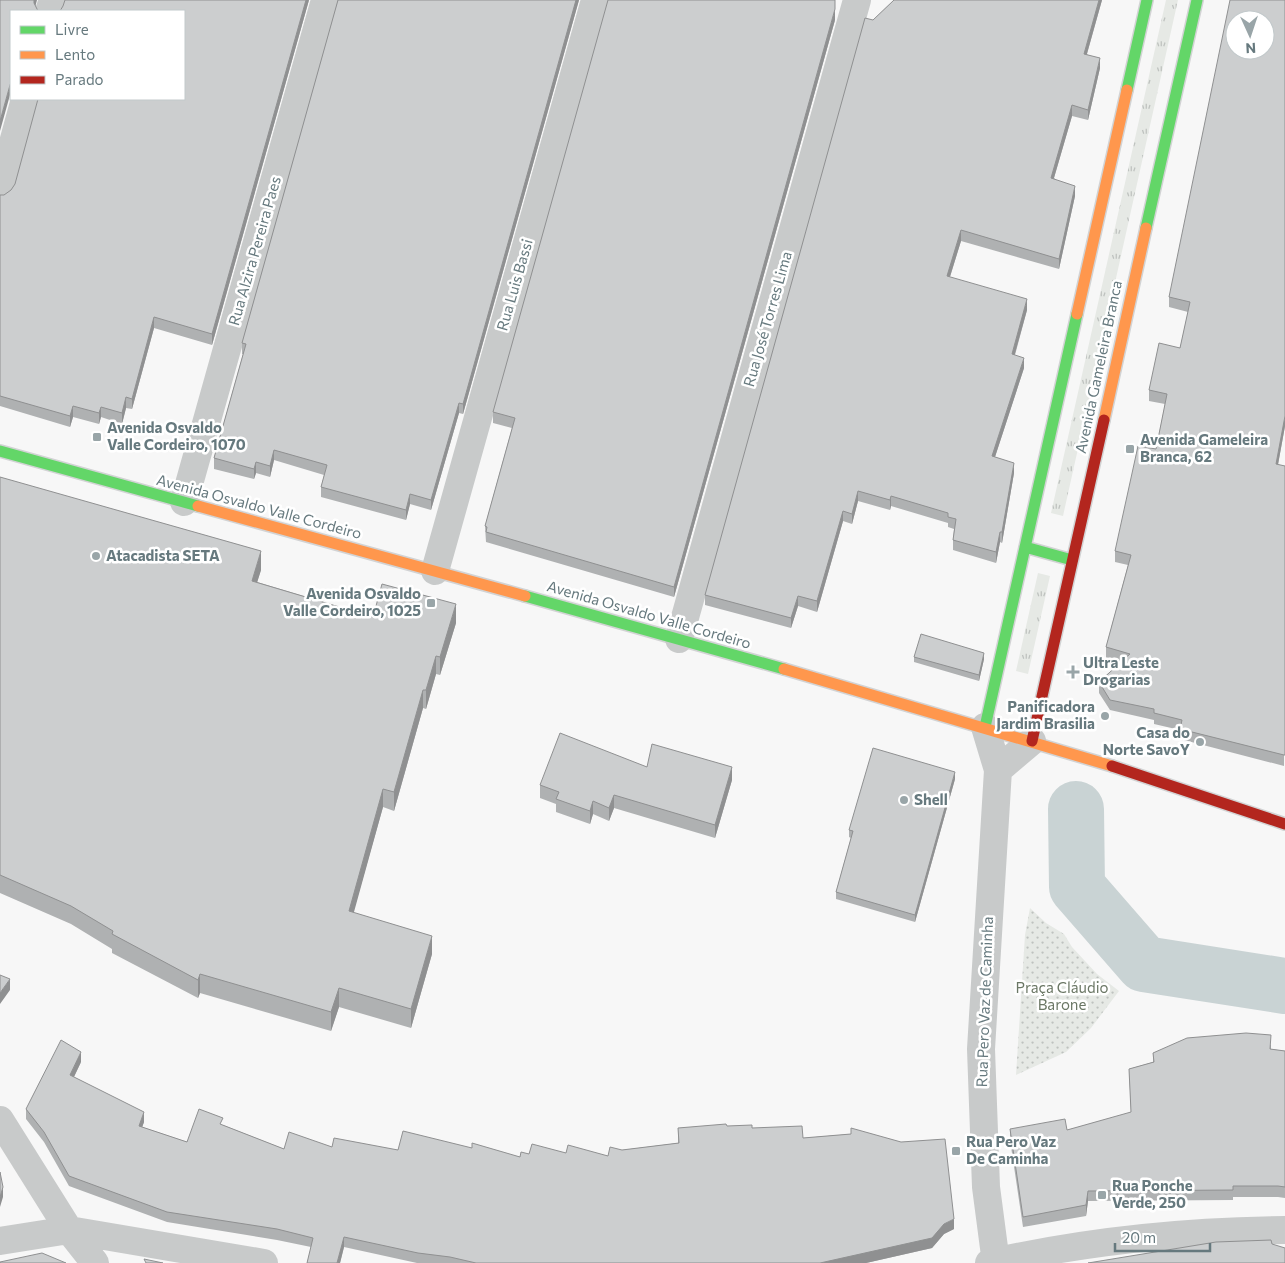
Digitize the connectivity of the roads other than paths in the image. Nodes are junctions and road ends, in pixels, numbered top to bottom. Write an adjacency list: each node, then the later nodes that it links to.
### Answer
1 (325, 0): 9 (street, Rua Alzira Pereira Paes)
2 (595, 0): 12 (street, Rua Luis Bassi)
3 (858, 0): 13 (street, Rua José Torres Lima)
4 (1147, 0): 10 (main road)
5 (1197, 0): 11 (main road, Avenida Gameleira Branca)
6 (25, 100): 7 (street)
7 (0, 190)
8 (0, 451): 9 (main road, Avenida Osvaldo Valle Cordeiro)
9 (184, 502): 12 (main road, Avenida Osvaldo Valle Cordeiro)
10 (1025, 547): 11 (main road); 14 (main road)
11 (1072, 560): 15 (main road, Avenida Gameleira Branca)
12 (435, 571): 13 (main road, Avenida Osvaldo Valle Cordeiro)
13 (679, 639): 14 (main road, Avenida Osvaldo Valle Cordeiro)
14 (985, 728): 15 (main road, Avenida Osvaldo Valle Cordeiro); 16 (street, Rua Pero Vaz de Caminha)
15 (1032, 741): 16 (street); 17 (main road, Avenida Osvaldo Valle Cordeiro)
16 (998, 770): 22 (street, Rua Pero Vaz de Caminha)
17 (1285, 824)
18 (0, 1120): 19 (street)
19 (69, 1230): 21 (street); 23 (street); 24 (street)
20 (1285, 1230): 22 (street)
21 (0, 1242)
22 (994, 1262)
23 (95, 1263)
24 (264, 1263)

